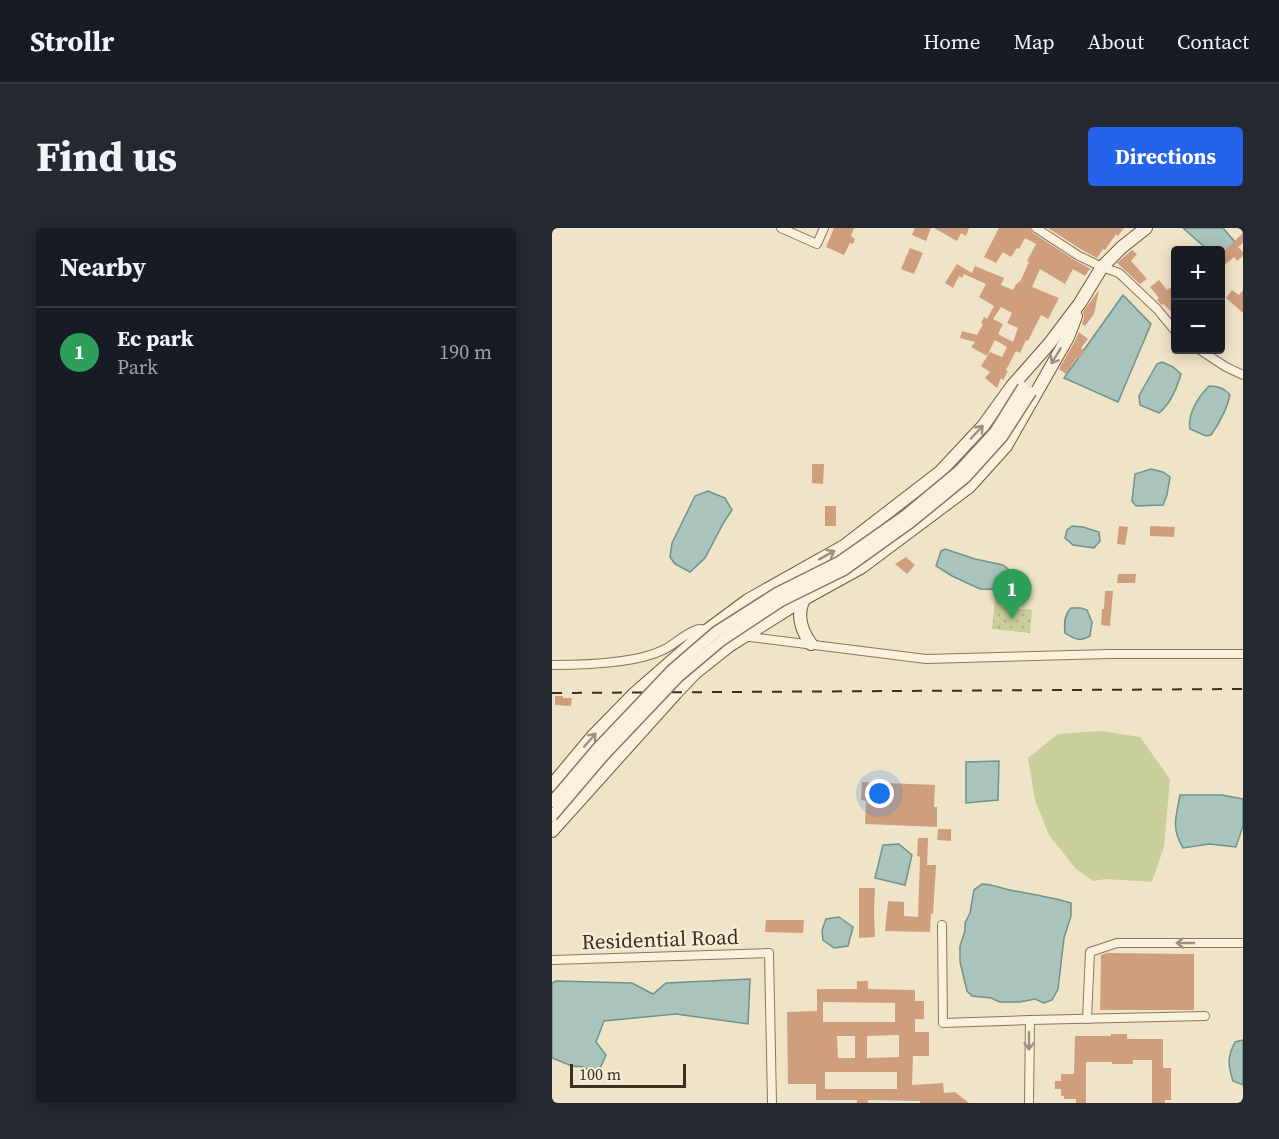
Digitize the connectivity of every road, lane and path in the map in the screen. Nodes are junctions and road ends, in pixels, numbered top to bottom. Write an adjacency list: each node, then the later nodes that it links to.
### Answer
1 (781, 228): 2 (street)
2 (824, 228)
3 (1036, 228): 5 (street)
4 (1146, 228): 5 (main road)
5 (1102, 267): 6 (main road); 7 (street)
6 (1080, 303): 10 (main road, one-way to 10); 11 (main road, one-way to 6)
7 (1171, 328)
8 (1206, 354): 9 (street)
9 (1243, 375)
10 (804, 599): 12 (main road); 13 (main road)
11 (706, 631): 12 (street); 15 (street); 16 (main road, one-way to 11)
12 (744, 637): 13 (street); 19 (main road)
13 (810, 644): 14 (street)
14 (1243, 654)
15 (552, 665)
16 (552, 785)
17 (552, 802): 18 (street, bridge)
18 (552, 816)
19 (552, 831)
20 (942, 925): 25 (street)
21 (1243, 943): 24 (street, one-way to 24)
22 (552, 960): 26 (street, Residential Road)
23 (1205, 1016): 24 (street)
24 (1088, 1019): 25 (street)
25 (1030, 1020): 27 (street, one-way to 27)
26 (772, 1103)
27 (1029, 1103)

